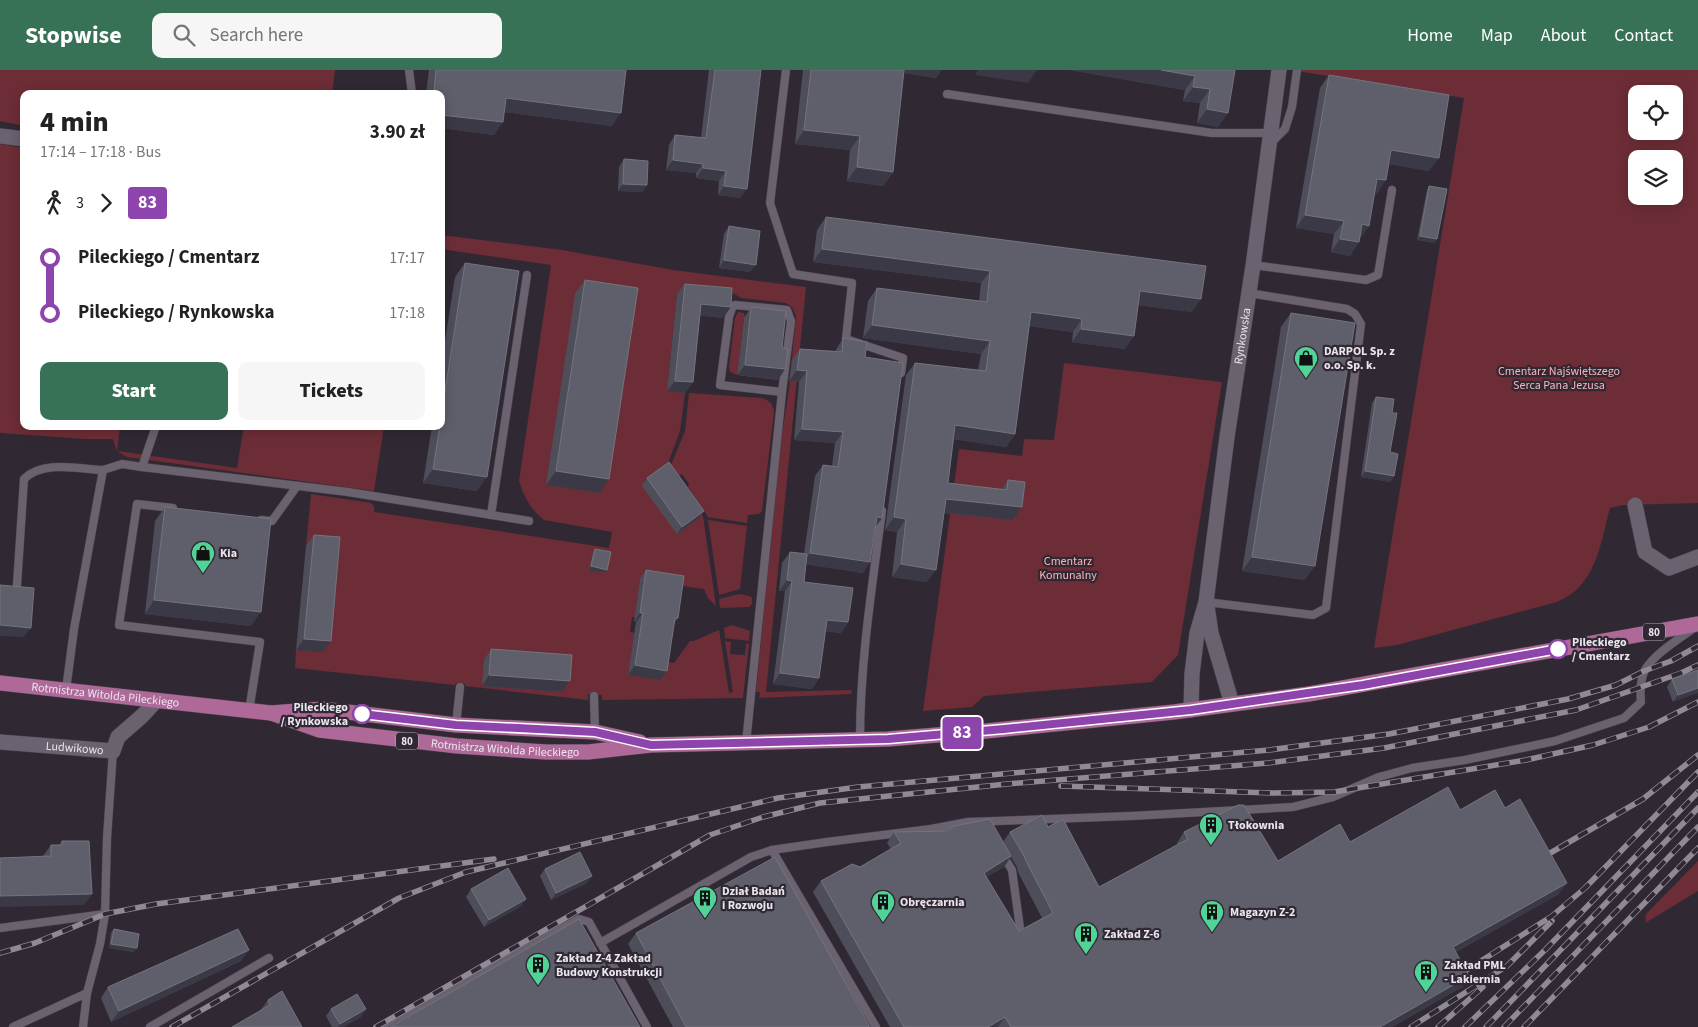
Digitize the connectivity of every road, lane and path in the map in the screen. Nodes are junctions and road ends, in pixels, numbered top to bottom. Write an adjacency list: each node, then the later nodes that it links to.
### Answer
1 (409, 70): 5 (lane)
2 (786, 70): 14 (lane)
3 (1279, 70): 9 (street, Rynkowska)
4 (1297, 70): 9 (lane)
5 (412, 90)
6 (947, 94): 9 (lane)
7 (0, 136): 8 (street)
8 (20, 138)
9 (1270, 139): 11 (street, Rynkowska)
10 (1392, 190): 11 (lane)
11 (1253, 265): 13 (street, Rynkowska)
12 (528, 274): 23 (lane)
13 (1249, 293): 28 (street, Rynkowska); 28 (lane)
14 (900, 378)
15 (782, 392): 15 (lane); 43 (lane)
16 (155, 430): 17 (lane)
17 (142, 467): 18 (lane); 19 (lane)
18 (103, 470): 27 (lane); 32 (lane)
19 (298, 486): 23 (lane); 24 (lane)
20 (1635, 505): 26 (street)
21 (883, 506): 41 (lane)
22 (185, 510): 37 (lane)
23 (491, 515): 25 (lane)
24 (253, 519)
25 (529, 521)
26 (1698, 557)
27 (17, 585)
28 (1206, 602): 35 (street, Rynkowska); 36 (street, Rynkowska)
29 (1698, 624): 35 (main road, Rotmistrza Witolda Pileckiego / 80); 47 (lane)
30 (0, 683): 32 (main road, Rotmistrza Witolda Pileckiego / 80)
31 (460, 687): 39 (lane)
32 (66, 690): 34 (main road, Rotmistrza Witolda Pileckiego / 80)
33 (594, 696): 40 (lane)
34 (156, 701): 37 (main road, Rotmistrza Witolda Pileckiego / 80); 45 (street, Ludwikowo)
35 (1232, 704): 36 (main road, Rotmistrza Witolda Pileckiego / 80)
36 (1191, 710): 41 (main road, Rotmistrza Witolda Pileckiego / 80)
37 (248, 711): 38 (main road, Rotmistrza Witolda Pileckiego / 80)
38 (271, 713): 39 (main road, Rotmistrza Witolda Pileckiego / 80); 44 (main road, Rotmistrza Witolda Pileckiego / 80)
39 (456, 725): 40 (main road, Rotmistrza Witolda Pileckiego / 80)
40 (595, 732): 44 (main road, Rotmistrza Witolda Pileckiego / 80)
41 (860, 740): 43 (main road, Rotmistrza Witolda Pileckiego / 80)
42 (0, 742): 45 (street, Ludwikowo)
43 (746, 743): 44 (main road, Rotmistrza Witolda Pileckiego / 80)
44 (651, 745)
45 (113, 750): 48 (lane)
46 (997, 845): 50 (lane)
47 (772, 850): 51 (lane); 59 (lane)
48 (105, 914): 49 (lane); 53 (lane)
49 (0, 928)
50 (1020, 928)
51 (600, 943): 57 (lane); 58 (lane)
52 (269, 958): 56 (lane)
53 (87, 993): 54 (lane); 55 (lane)
54 (13, 1027)
55 (83, 1027)
56 (150, 1027)
57 (380, 1027)
58 (647, 1027)
59 (876, 1027)

